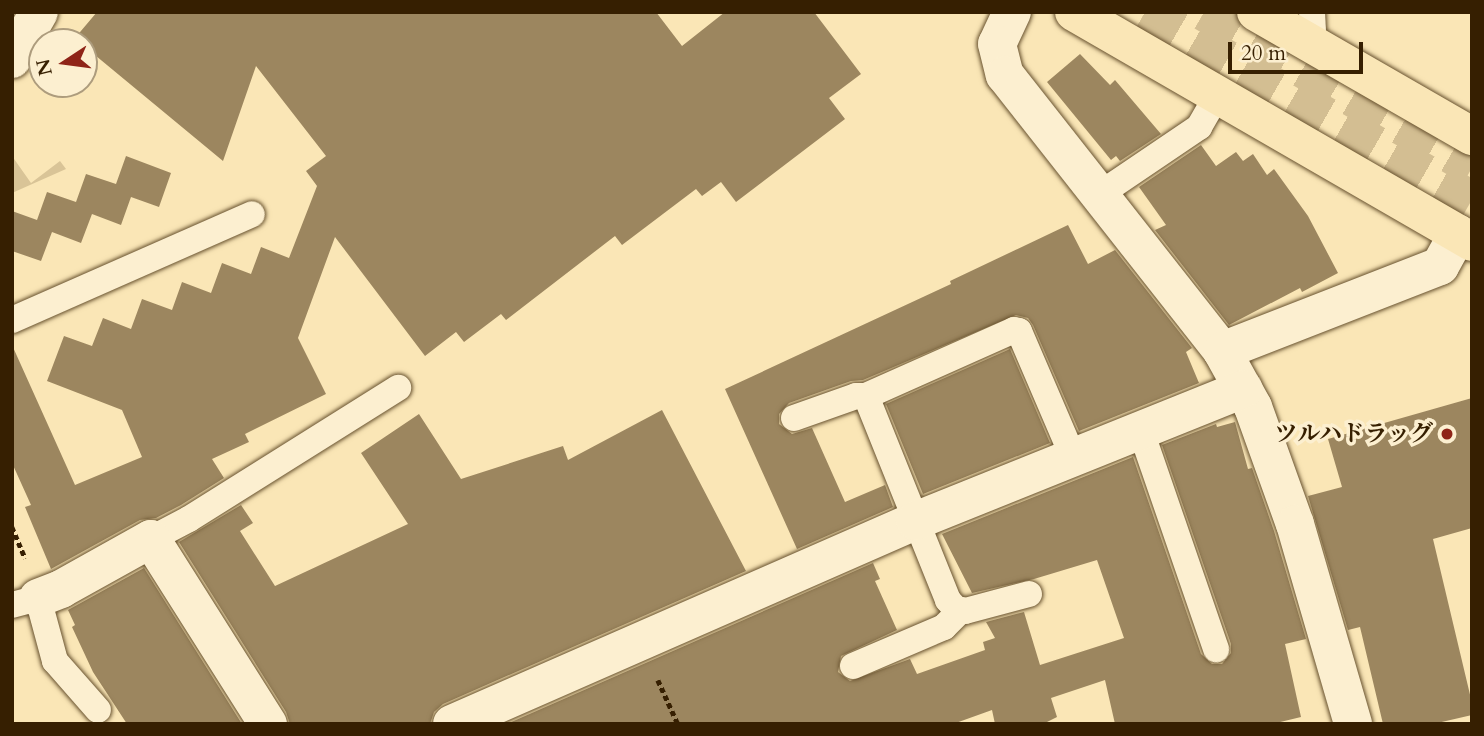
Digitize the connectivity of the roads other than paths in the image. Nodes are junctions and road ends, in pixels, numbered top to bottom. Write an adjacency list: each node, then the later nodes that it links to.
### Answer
1 (39, 12): 6 (street)
2 (1012, 12): 9 (street)
3 (1074, 12): 7 (main road)
4 (1256, 12): 5 (main road)
5 (1313, 29): 8 (main road)
6 (12, 58)
7 (1216, 97): 9 (lane); 11 (main road)
8 (1472, 136)
9 (1100, 194): 13 (street)
10 (251, 214): 12 (lane)
11 (1465, 238): 13 (street)
12 (12, 320)
13 (1222, 351): 15 (street)
14 (398, 388): 21 (lane)
15 (1243, 389): 18 (street); 30 (street)
16 (866, 396): 17 (lane); 19 (lane); 20 (lane)
17 (794, 418)
18 (1141, 431): 19 (street); 25 (lane)
19 (1073, 457): 20 (street)
20 (915, 521): 24 (lane); 29 (street)
21 (150, 538): 23 (street); 28 (street)
22 (1030, 594): 24 (lane)
23 (25, 601): 27 (lane)
24 (961, 610): 26 (lane)
25 (1216, 649)
26 (853, 666)
27 (98, 710)
28 (268, 724)
29 (452, 724)
30 (1353, 724)

